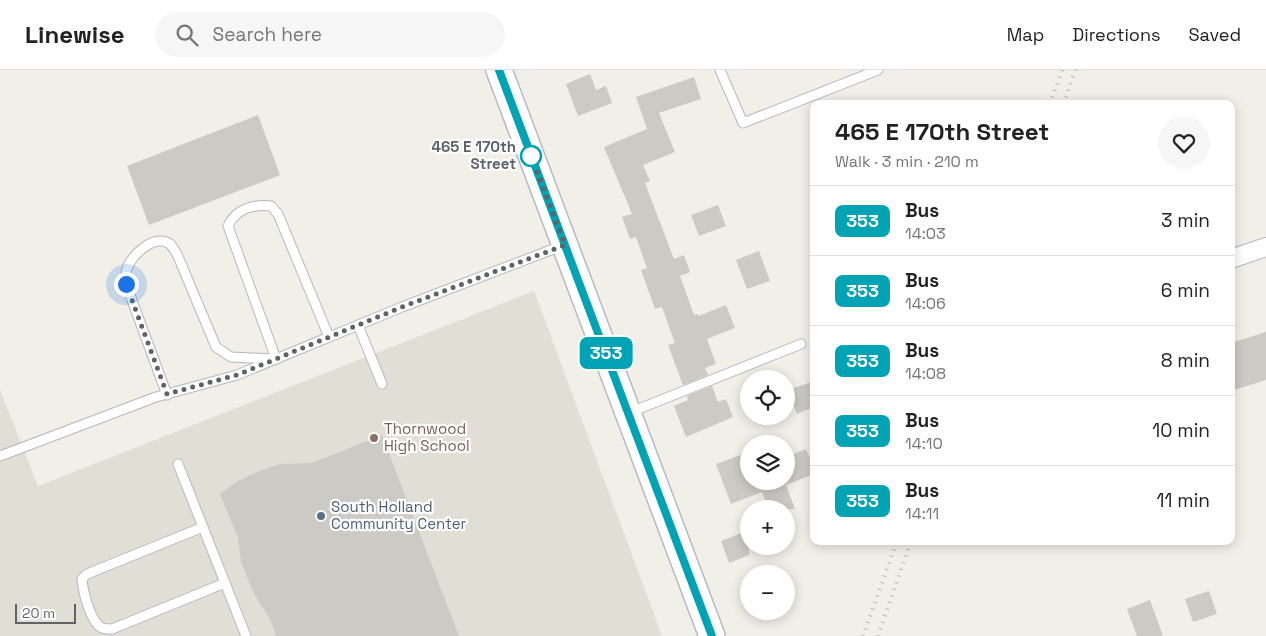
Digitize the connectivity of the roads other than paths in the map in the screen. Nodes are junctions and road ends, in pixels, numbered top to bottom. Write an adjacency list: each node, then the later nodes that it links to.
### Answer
1 (499, 70): 4 (street)
2 (720, 70): 3 (lane)
3 (878, 70)
4 (565, 245): 7 (lane); 13 (street)
5 (1266, 247): 6 (street)
6 (1235, 258)
7 (358, 325): 8 (lane); 11 (lane)
8 (329, 337): 10 (lane); 10 (lane)
9 (801, 344): 13 (lane)
10 (276, 359): 12 (lane); 12 (lane)
11 (382, 384)
12 (167, 394): 14 (lane)
13 (628, 413): 19 (street)
14 (0, 456)
15 (178, 464): 16 (lane)
16 (203, 527): 17 (lane); 17 (lane)
17 (225, 583): 18 (lane)
18 (246, 636)
19 (712, 636)

